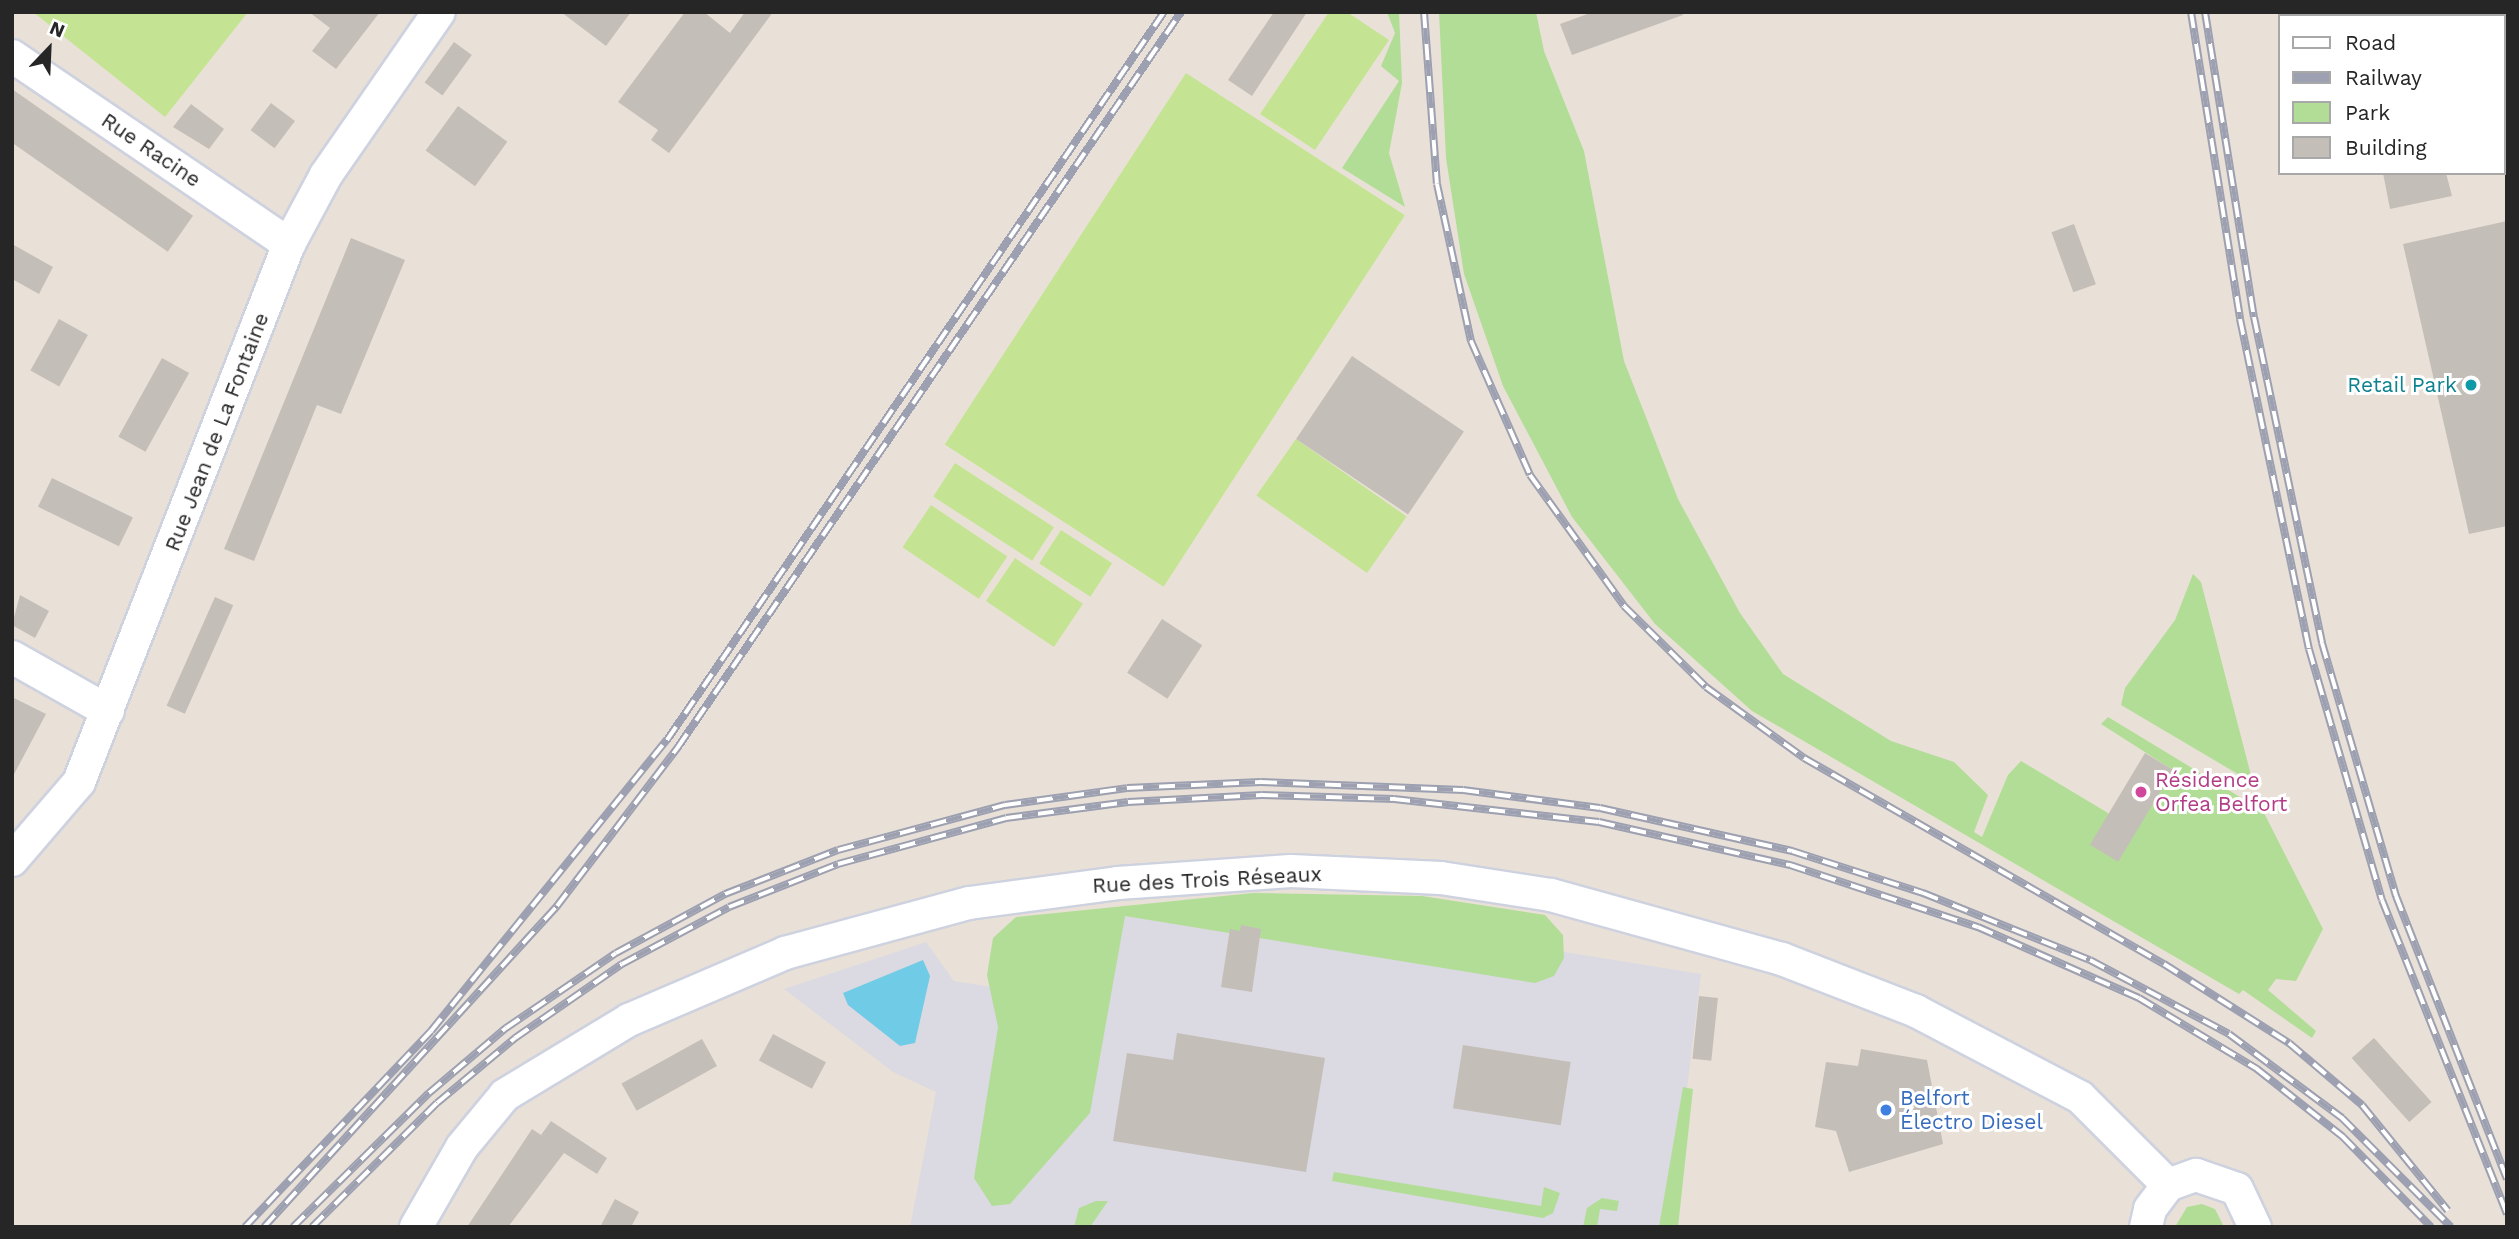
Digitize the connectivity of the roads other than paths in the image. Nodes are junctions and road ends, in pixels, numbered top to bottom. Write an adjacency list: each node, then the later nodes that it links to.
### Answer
1 (439, 12): 3 (street, Rue Jean de La Fontaine)
2 (12, 56): 3 (street, Rue Racine)
3 (289, 244): 5 (street, Rue Jean de La Fontaine)
4 (12, 657): 5 (street)
5 (108, 711): 6 (street, Rue Jean de La Fontaine)
6 (12, 860)
7 (2168, 1185): 8 (street, Rue des Trois Réseaux); 9 (street); 10 (street)
8 (416, 1227)
9 (2146, 1227)
10 (2255, 1227)

